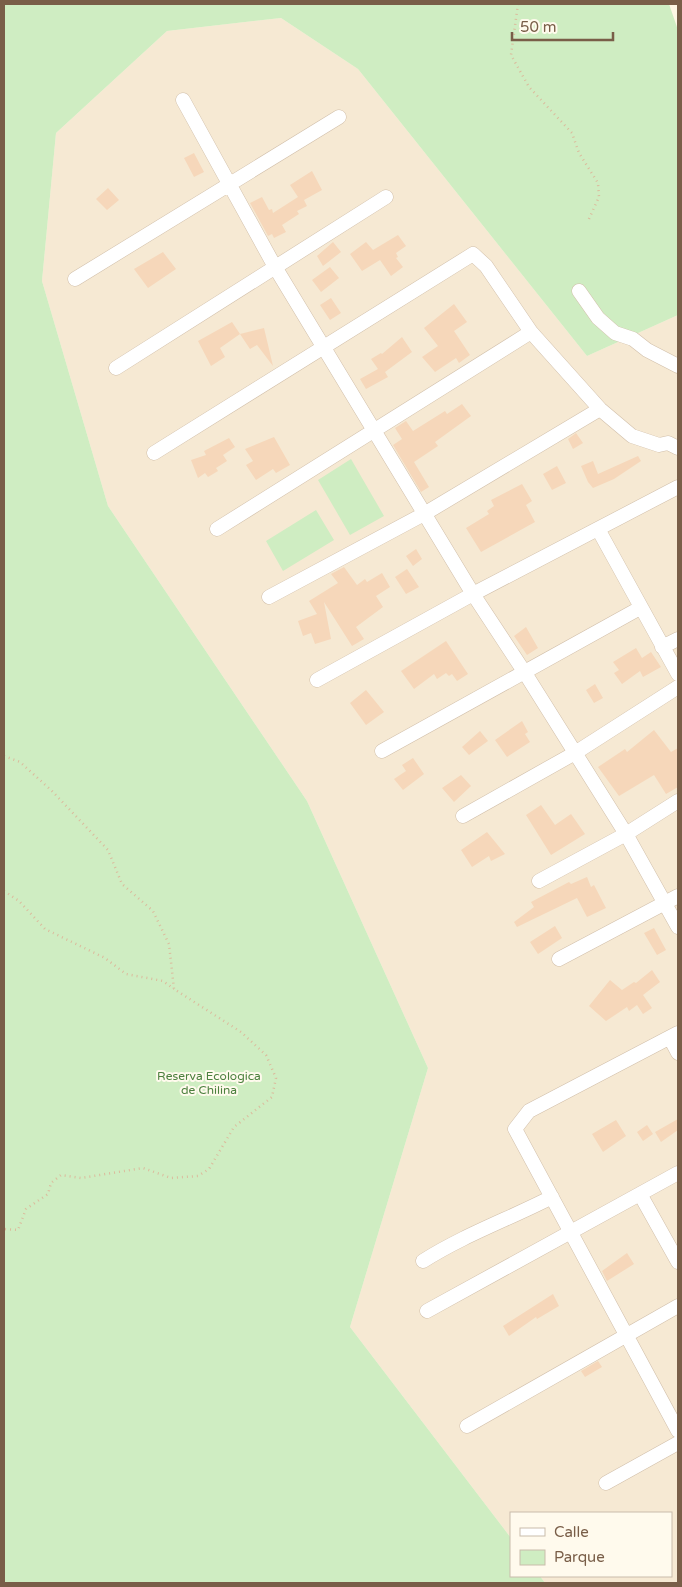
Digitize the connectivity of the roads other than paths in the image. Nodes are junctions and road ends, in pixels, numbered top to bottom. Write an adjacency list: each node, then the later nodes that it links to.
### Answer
1 (183, 100): 3 (street)
2 (339, 117): 3 (street)
3 (229, 184): 5 (street); 6 (street)
4 (386, 198): 5 (street)
5 (274, 267): 9 (street); 11 (street)
6 (75, 279)
7 (579, 291): 10 (street)
8 (531, 332): 9 (street); 12 (street); 13 (street)
9 (323, 347): 13 (street); 15 (street)
10 (678, 366)
11 (116, 368)
12 (600, 409): 14 (street); 17 (street)
13 (374, 431): 17 (street); 18 (street)
14 (678, 448)
15 (154, 453)
16 (678, 487): 19 (street)
17 (424, 514): 20 (street); 21 (street)
18 (217, 529)
19 (598, 529): 20 (street); 22 (street)
20 (473, 594): 25 (street); 27 (street)
21 (269, 597)
22 (640, 608): 24 (street); 25 (street)
23 (678, 639): 24 (street)
24 (662, 647): 26 (street)
25 (525, 673): 29 (street); 30 (street)
26 (678, 674)
27 (317, 680)
28 (678, 687): 30 (street)
29 (382, 751)
30 (575, 753): 32 (street); 33 (street)
31 (678, 801): 33 (street)
32 (463, 816)
33 (626, 834): 34 (street); 36 (street)
34 (539, 881)
35 (678, 896): 36 (street)
36 (666, 904): 37 (street); 38 (street)
37 (678, 927)
38 (558, 959)
39 (674, 1035): 40 (street); 43 (street)
40 (678, 1053)
41 (678, 1172): 42 (street)
42 (640, 1194): 44 (street); 46 (street)
43 (552, 1197): 44 (street); 45 (street)
44 (570, 1232): 48 (street); 49 (street)
45 (423, 1261)
46 (678, 1262)
47 (678, 1306): 49 (street)
48 (427, 1311)
49 (627, 1336): 50 (street); 51 (street)
50 (467, 1426)
51 (678, 1431)
52 (678, 1443): 53 (street)
53 (606, 1483)

